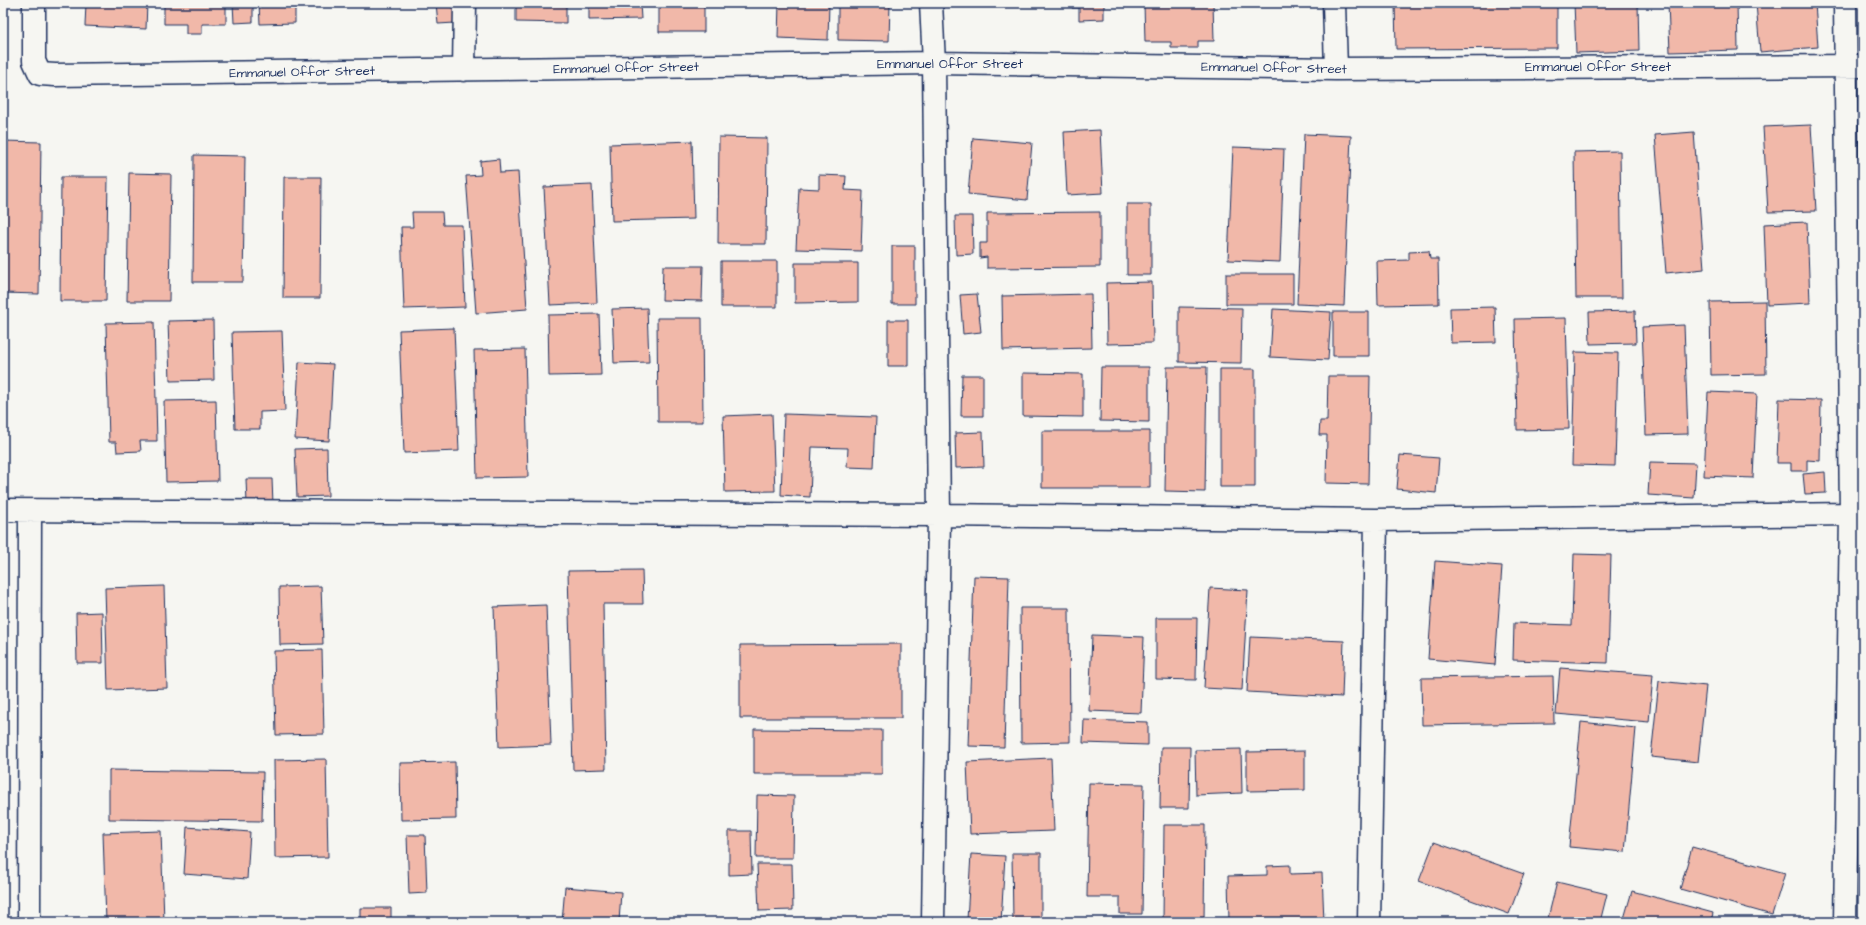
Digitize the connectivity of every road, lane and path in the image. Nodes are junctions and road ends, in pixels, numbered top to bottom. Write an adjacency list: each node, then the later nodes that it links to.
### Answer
1 (34, 3): 9 (street, Emmanuel Offor Street)
2 (465, 3): 9 (street)
3 (931, 3): 6 (street)
4 (1334, 3): 8 (street)
5 (1845, 3): 7 (street)
6 (934, 63): 8 (street, Emmanuel Offor Street); 9 (street, Emmanuel Offor Street); 13 (street)
7 (1854, 66): 8 (street, Emmanuel Offor Street); 12 (street)
8 (1336, 69)
9 (464, 70)
10 (3, 510): 11 (street)
11 (30, 511): 13 (street); 15 (street)
12 (1851, 514): 14 (street); 18 (street)
13 (939, 515): 14 (street); 16 (street)
14 (1376, 520): 17 (street)
15 (29, 922)
16 (933, 922)
17 (1368, 922)
18 (1844, 922)

